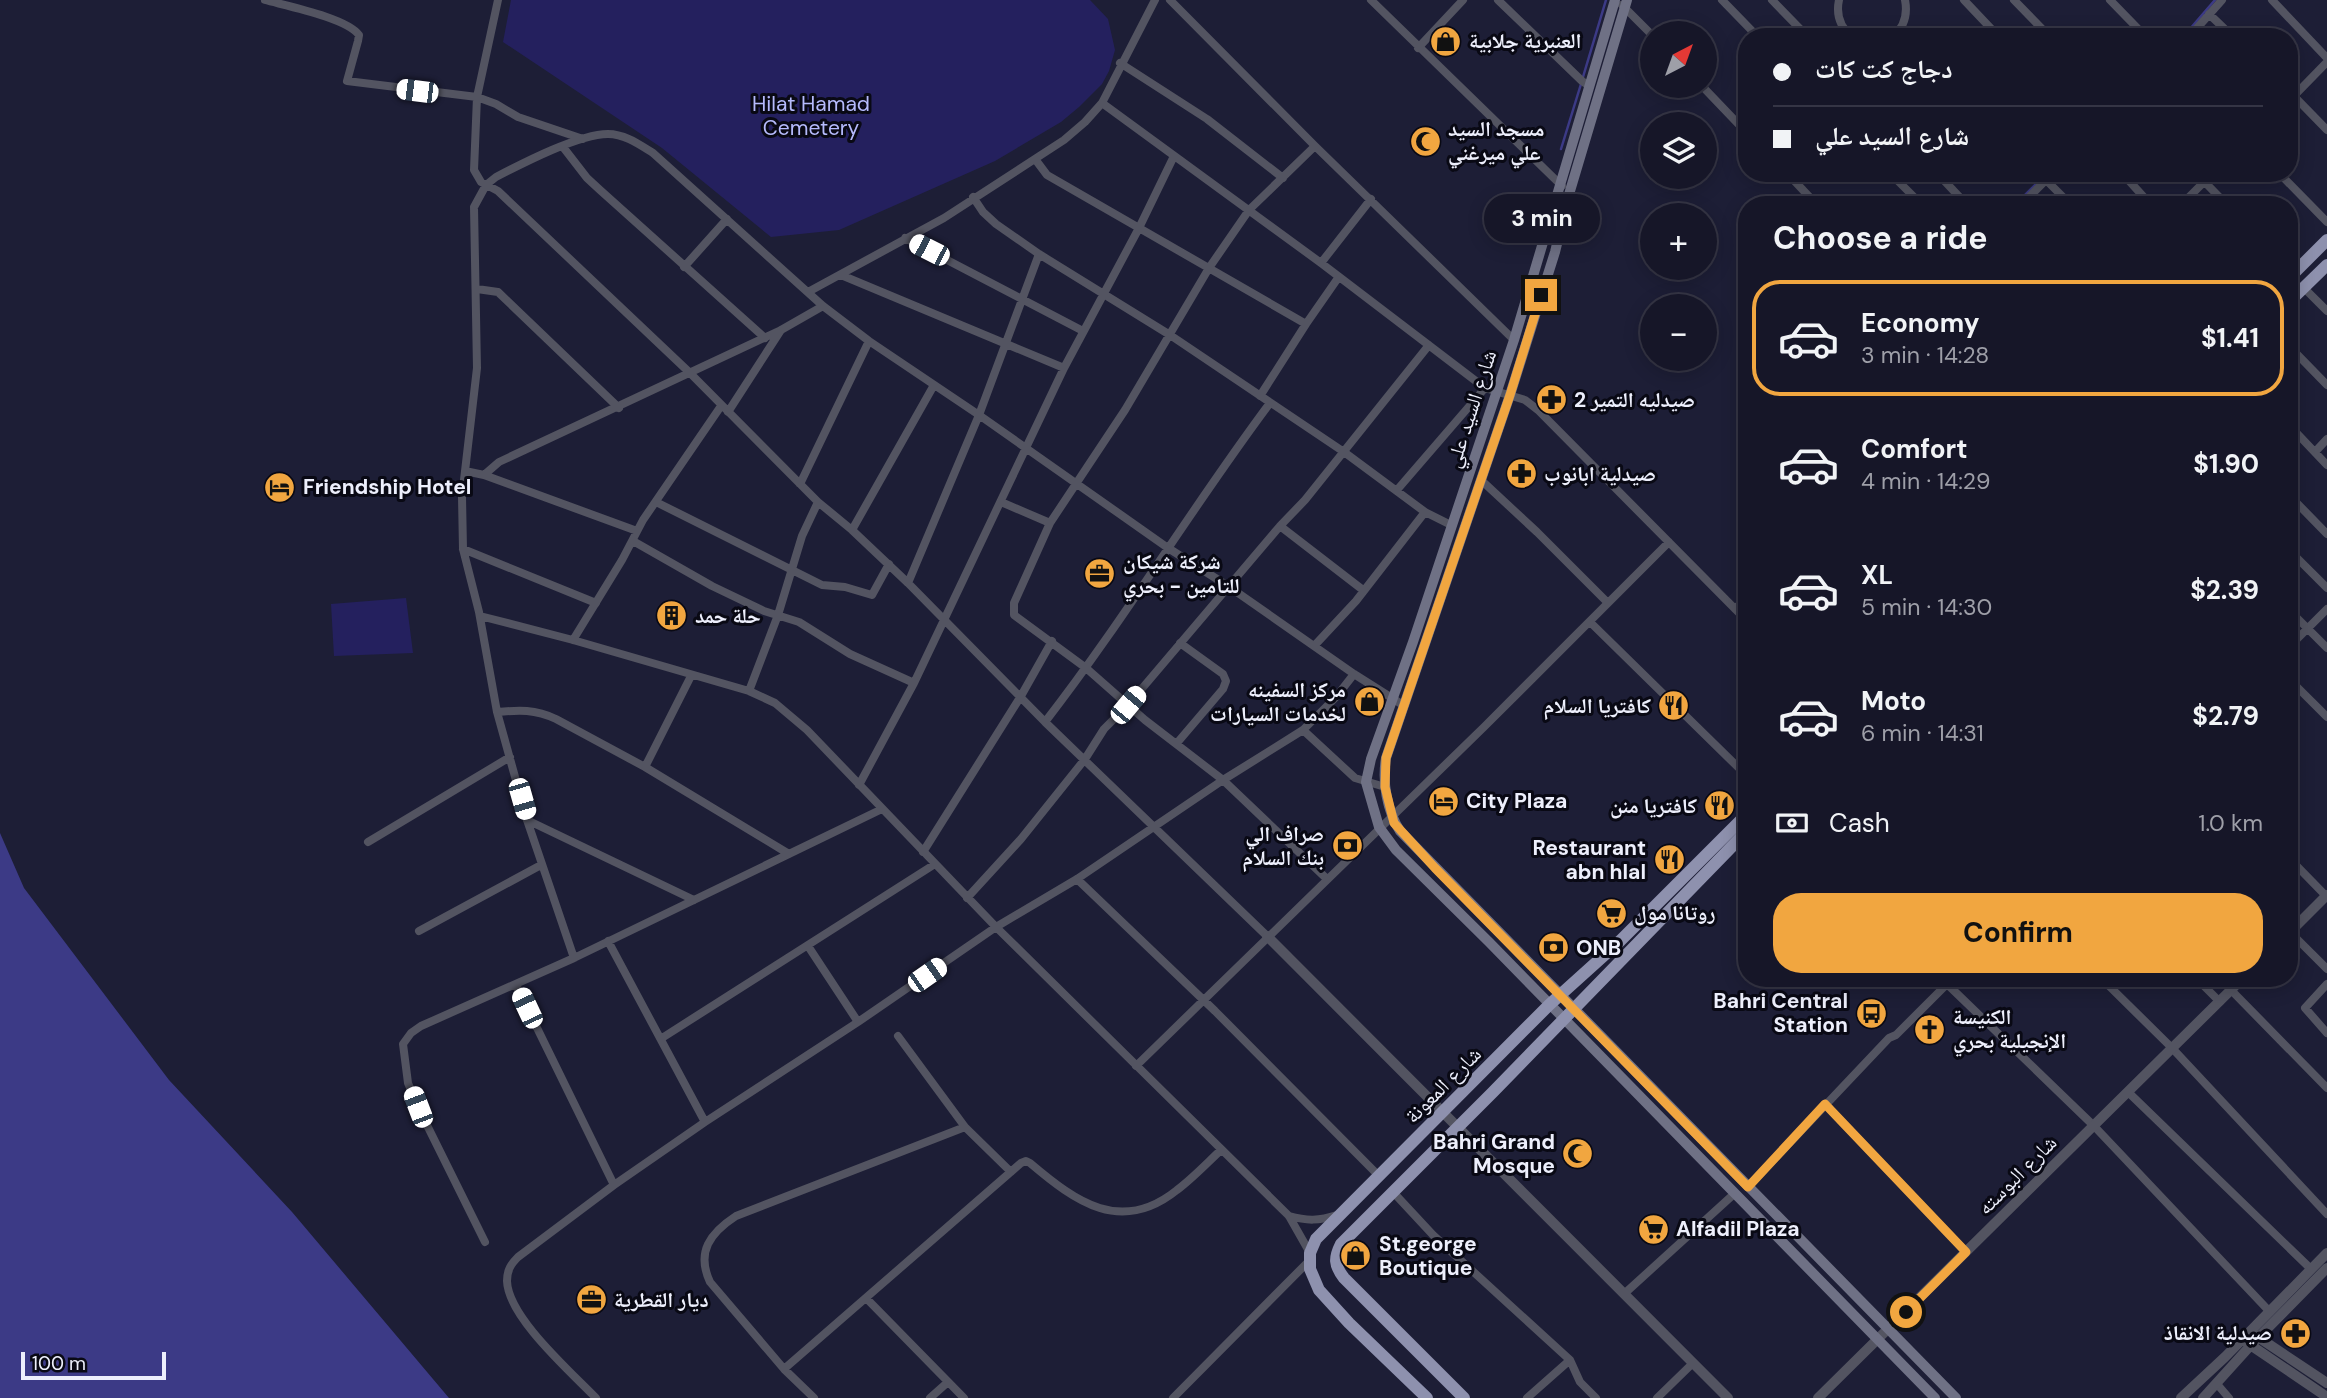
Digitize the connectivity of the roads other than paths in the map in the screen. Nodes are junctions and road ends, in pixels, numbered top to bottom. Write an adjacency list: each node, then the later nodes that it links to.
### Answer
1 (265, 0): 36 (street)
2 (498, 0): 36 (street)
3 (1155, 0): 33 (street)
4 (1170, 0): 43 (street)
5 (1371, 0): 31 (street)
6 (1463, 0): 31 (street)
7 (1498, 0): 34 (street)
8 (1722, 0): 20 (street)
9 (1772, 0): 21 (street)
10 (1839, 0): 22 (street)
11 (1905, 0): 23 (street)
12 (1964, 0): 24 (street)
13 (2014, 0): 25 (street)
14 (2110, 0): 26 (street)
15 (2208, 0): 18 (street)
16 (2272, 0): 29 (street)
17 (1621, 2): 19 (street); 34 (main road, شارع السيد علي); 58 (main road, شارع السيد علي)
18 (2215, 7): 27 (street); 28 (street)
19 (1640, 22)
20 (1749, 28)
21 (1799, 28)
22 (1844, 28)
23 (1901, 28)
24 (1990, 28)
25 (2041, 28)
26 (2137, 28)
27 (2197, 28)
28 (2228, 28)
29 (2298, 28)
30 (2298, 28): 32 (street)
31 (1418, 48): 58 (street)
32 (2327, 60): 35 (street)
33 (1121, 63): 38 (street); 47 (street)
34 (1589, 86): 58 (main road, شارع السيد علي)
35 (2298, 89)
36 (477, 97): 42 (street); 57 (street)
37 (1713, 98): 40 (street)
38 (1101, 103): 45 (street); 46 (street)
39 (2298, 103): 41 (street)
40 (1738, 124)
41 (2327, 130)
42 (583, 139): 44 (street); 70 (street)
43 (1315, 146): 47 (street); 68 (street)
44 (563, 147): 57 (street); 79 (street)
45 (1174, 156): 69 (street); 72 (street)
46 (1035, 159): 67 (street); 72 (street)
47 (1283, 178): 69 (street)
48 (1795, 182): 59 (street)
49 (1899, 182): 60 (street)
50 (1945, 182): 61 (street)
51 (2040, 182): 62 (street)
52 (2052, 182): 63 (street)
53 (2130, 182): 64 (street)
54 (2203, 182): 65 (street)
55 (2205, 182): 66 (street)
56 (2287, 182): 71 (street)
57 (486, 185): 84 (street); 102 (street)
58 (1565, 188): 96 (main road, شارع السيد علي); 107 (main road, شارع السيد علي)
59 (1809, 196)
60 (1913, 196)
61 (1959, 196)
62 (2028, 196)
63 (2064, 196)
64 (2143, 196)
65 (2190, 196)
66 (2218, 196)
67 (973, 197): 73 (street); 75 (street)
68 (1371, 199): 76 (street); 96 (street)
69 (1249, 210): 76 (street); 80 (street)
70 (727, 219): 79 (street); 85 (street)
71 (2327, 222)
72 (1139, 228): 80 (street); 86 (street)
73 (905, 238): 81 (street); 88 (street)
74 (2327, 240): 77 (highway)
75 (1039, 254): 86 (street); 88 (street)
76 (1321, 263): 82 (street)
77 (2298, 265)
78 (2327, 265): 83 (highway)
79 (684, 267): 95 (street)
80 (1209, 268): 91 (street); 94 (street)
81 (841, 275): 85 (street); 98 (street)
82 (1338, 278): 91 (street); 99 (street)
83 (2304, 288): 87 (highway); 90 (street)
84 (477, 289): 110 (street); 119 (street)
85 (808, 292): 89 (street)
86 (1103, 293): 93 (street); 94 (street)
87 (2298, 294)
88 (1021, 298): 93 (street); 98 (street)
89 (823, 306): 92 (street); 97 (street)
90 (2327, 311)
91 (1306, 324): 108 (street)
92 (781, 330): 95 (street); 111 (street)
93 (1083, 331): 101 (street)
94 (1170, 335): 108 (street); 122 (street)
95 (765, 338): 102 (street)
96 (1514, 340): 106 (main road, شارع السيد علي)
97 (869, 341): 103 (street); 123 (street)
98 (1004, 342): 101 (street); 112 (street)
99 (1429, 345): 105 (street); 116 (street)
100 (2298, 355): 104 (street)
101 (1064, 368): 115 (street)
102 (690, 373): 110 (street); 111 (street)
103 (934, 385): 112 (street); 133 (street)
104 (2327, 385)
105 (1485, 388): 106 (street); 124 (street)
106 (1497, 392): 107 (street); 131 (main road, شارع السيد علي)
107 (1510, 395): 121 (main road, شارع السيد علي); 137 (street)
108 (1260, 396): 109 (street)
109 (1270, 403): 116 (street); 138 (street)
110 (619, 408): 120 (street)
111 (725, 409): 123 (street); 125 (street)
112 (979, 415): 115 (street); 143 (street)
113 (2298, 434): 117 (street)
114 (2327, 439): 117 (street)
115 (1027, 448): 122 (street); 127 (street)
116 (1344, 452): 124 (street); 132 (street)
117 (2315, 452): 118 (street)
118 (2327, 464)
119 (465, 471): 120 (street); 139 (street)
120 (484, 475): 134 (street)
121 (1481, 480): 148 (street); 174 (main road, شارع السيد علي)
122 (1075, 482): 130 (street); 138 (street)
123 (800, 484): 126 (street)
124 (1397, 489): 129 (street)
125 (656, 502): 134 (street); 142 (street)
126 (818, 502): 133 (street); 142 (street)
127 (1001, 502): 130 (street); 155 (street)
128 (2298, 504): 135 (street)
129 (1425, 512): 131 (street); 146 (street)
130 (1050, 523): 161 (street)
131 (1451, 525): 172 (main road, شارع السيد علي)
132 (1280, 526): 144 (street); 146 (street)
133 (852, 530): 141 (street)
134 (638, 531): 136 (street)
135 (2327, 534)
136 (634, 541): 147 (street); 153 (street)
137 (1669, 542): 148 (street); 150 (street)
138 (1168, 548): 144 (street); 165 (street)
139 (463, 549): 147 (street); 154 (street)
140 (2298, 559): 145 (street)
141 (888, 564): 142 (street); 143 (street)
142 (790, 570): 153 (street)
143 (908, 583): 155 (street)
144 (1228, 586): 162 (street); 163 (street)
145 (2327, 588)
146 (1363, 590): 163 (street)
147 (596, 603): 160 (street)
148 (1608, 603): 157 (street)
149 (1738, 606): 150 (street)
150 (1735, 609): 152 (street)
151 (2327, 609): 158 (street)
152 (1738, 612)
153 (778, 615): 168 (street); 170 (street)
154 (480, 616): 160 (street); 175 (street)
155 (944, 619): 168 (street); 171 (street)
156 (2298, 619): 158 (street)
157 (1590, 622): 183 (street); 189 (street)
158 (2307, 628): 159 (street); 164 (street)
159 (2298, 638)
160 (573, 640): 167 (street)
161 (1052, 641): 165 (street); 171 (street)
162 (1180, 643): 173 (street); 179 (street)
163 (1315, 645): 166 (street)
164 (2327, 648)
165 (1086, 668): 173 (street); 177 (street)
166 (1354, 674): 172 (street); 178 (street)
167 (691, 676): 170 (street); 182 (street)
168 (914, 683): 186 (street)
169 (2298, 687): 176 (street)
170 (749, 691): 186 (street)
171 (1021, 696): 177 (street); 196 (street)
172 (1393, 699): 174 (street); 185 (main road, شارع السيد علي)
173 (1128, 705): 179 (street); 181 (street)
174 (1404, 705): 187 (main road, شارع السيد علي)
175 (497, 712): 180 (street); 182 (street)
176 (2327, 717)
177 (1045, 722): 181 (street)
178 (1303, 730): 184 (street); 185 (street)
179 (1177, 743): 184 (street)
180 (510, 757): 190 (street); 195 (street)
181 (1085, 760): 192 (street); 204 (street)
182 (645, 767): 197 (street)
183 (1738, 767)
184 (1223, 780): 192 (street); 202 (street)
185 (1366, 782): 187 (street); 193 (main road)
186 (859, 785): 188 (street)
187 (1385, 787): 189 (main road, شارع السيد علي)
188 (882, 809): 196 (street); 197 (street)
189 (1392, 815): 193 (street); 209 (main road)
190 (527, 820): 199 (street); 205 (street)
191 (1738, 823): 225 (highway, شارع المعونة)
192 (1156, 827): 201 (street); 210 (street)
193 (1379, 827): 202 (street); 213 (main road)
194 (1738, 840): 229 (highway, شارع المعونة)
195 (368, 842)
196 (923, 852): 198 (street)
197 (789, 854): 205 (street)
198 (935, 864): 204 (street); 214 (street)
199 (541, 865): 208 (street); 215 (street)
200 (2298, 868): 203 (street)
201 (1077, 878): 207 (street); 226 (street)
202 (1327, 879): 210 (street)
203 (2326, 895): 206 (street)
204 (967, 898): 207 (street)
205 (694, 900): 212 (street)
206 (2298, 924)
207 (996, 928): 231 (street); 236 (street)
208 (419, 931)
209 (1499, 933): 213 (main road); 225 (main road)
210 (1267, 936): 226 (street); 240 (street)
211 (2298, 940): 216 (street)
212 (608, 942): 215 (street); 234 (street)
213 (1489, 942): 228 (main road)
214 (808, 946): 231 (street); 234 (street)
215 (574, 958): 218 (street)
216 (2327, 969)
217 (2327, 984): 232 (street)
218 (516, 985): 248 (street); 255 (street)
219 (1944, 987): 239 (street)
220 (1956, 987): 243 (street)
221 (2110, 987): 235 (street)
222 (2205, 987): 227 (street)
223 (2234, 987): 224 (street, شارع البوسته)
224 (2231, 990): 227 (street, شارع البوسته); 237 (street)
225 (1561, 997): 228 (highway, شارع المعونة); 229 (main road)
226 (1203, 1002): 236 (street); 247 (street)
227 (2220, 1002): 235 (street, شارع البوسته)
228 (1549, 1005): 230 (main road); 240 (highway, شارع المعونة)
229 (1573, 1010): 230 (highway, شارع المعونة); 249 (main road)
230 (1564, 1020): 244 (highway, شارع المعونة); 251 (main road)
231 (858, 1022): 241 (street)
232 (2327, 1032)
233 (898, 1036): 242 (street)
234 (662, 1038): 241 (street)
235 (2172, 1048): 238 (street, شارع البوسته); 253 (street)
236 (1136, 1066): 245 (street)
237 (2327, 1087)
238 (2128, 1092): 243 (street, شارع البوسته); 259 (street)
239 (1825, 1104): 249 (street); 256 (street)
240 (1442, 1114): 244 (street); 247 (highway, شارع المعونة)
241 (705, 1122): 248 (street)
242 (965, 1126): 246 (street); 268 (street)
243 (2094, 1126): 256 (street, شارع البوسته); 262 (street)
244 (1457, 1128): 250 (highway, شارع المعونة); 260 (street)
245 (1221, 1150): 246 (street); 254 (street)
246 (1011, 1172): 261 (street)
247 (1378, 1176): 252 (highway, شارع المعونة)
248 (614, 1185): 273 (street)
249 (1748, 1187): 263 (main road)
250 (1393, 1192): 266 (street); 279 (highway, شارع المعونة)
251 (1734, 1194): 260 (street); 265 (main road)
252 (1343, 1212): 254 (street); 257 (highway, شارع المعونة)
253 (2327, 1214)
254 (1289, 1216): 257 (street)
255 (485, 1242)
256 (1966, 1252): 263 (street, شارع البوسته)
257 (1310, 1256): 277 (street); 278 (highway)
258 (2326, 1260): 259 (street); 264 (street)
259 (2311, 1269): 262 (street)
260 (1623, 1294): 267 (street)
261 (866, 1298): 268 (street); 269 (street)
262 (2270, 1312): 264 (street)
263 (1888, 1329): 265 (street, شارع البوسته); 286 (main road)
264 (2251, 1338): 270 (street); 271 (street); 272 (street); 287 (street)
265 (1877, 1339): 284 (street, شارع البوسته); 285 (main road)
266 (1570, 1360): 280 (street); 281 (street)
267 (1693, 1363): 282 (street); 283 (street)
268 (784, 1369): 274 (street)
269 (948, 1382): 275 (street); 276 (street)
270 (2327, 1383)
271 (2217, 1384): 288 (street); 289 (street)
272 (2327, 1397)
273 (596, 1398)
274 (814, 1398)
275 (930, 1398)
276 (964, 1398)
277 (1173, 1398)
278 (1427, 1398)
279 (1464, 1398)
280 (1527, 1398)
281 (1596, 1398)
282 (1657, 1398)
283 (1728, 1398)
284 (1818, 1398)
285 (1935, 1398)
286 (1956, 1398)
287 (2181, 1398)
288 (2203, 1398)
289 (2229, 1398)

